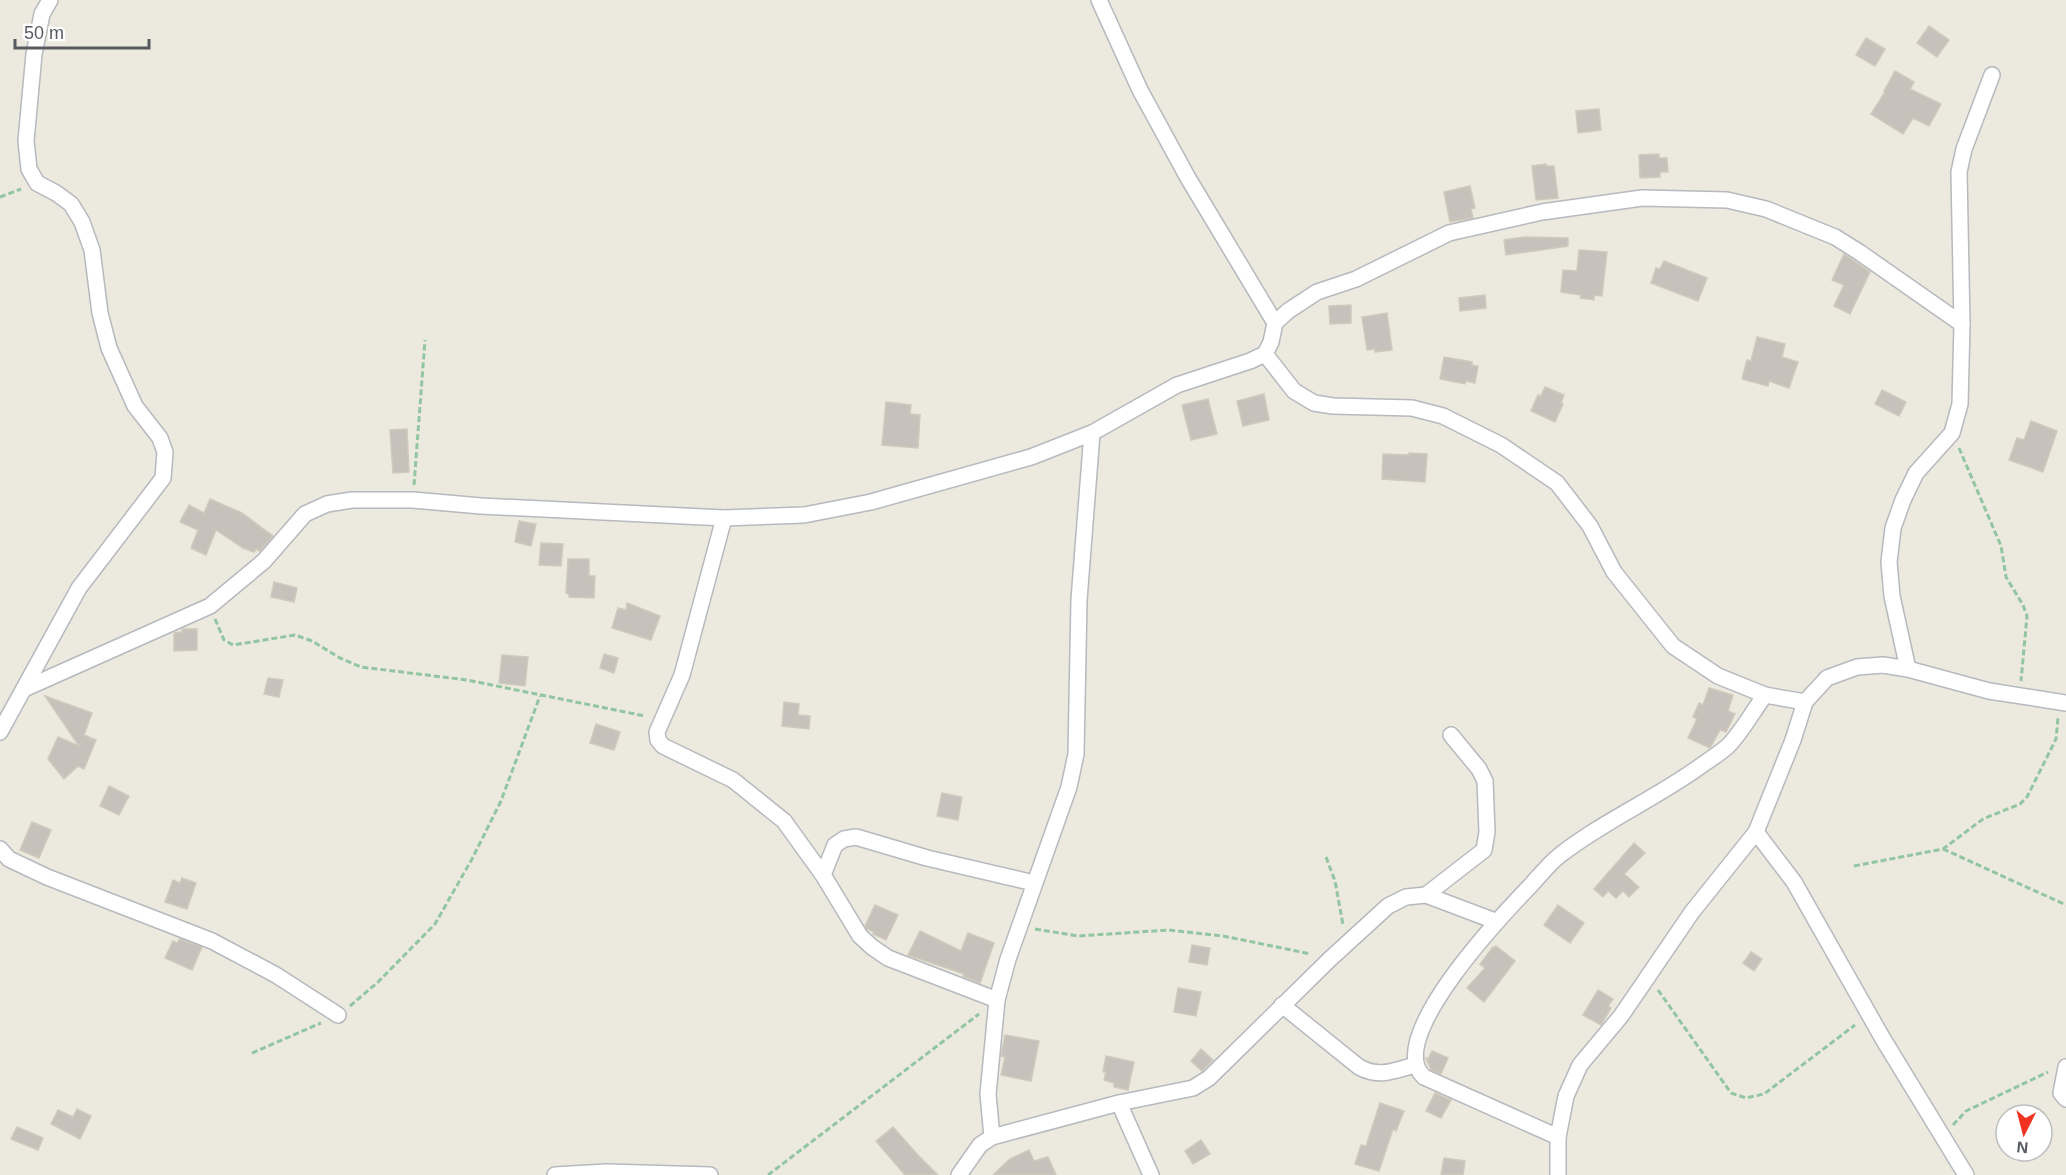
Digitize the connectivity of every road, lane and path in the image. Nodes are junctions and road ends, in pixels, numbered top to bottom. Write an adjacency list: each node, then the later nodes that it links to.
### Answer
1 (50, 0): 4 (street)
2 (1099, 0): 6 (street)
3 (1992, 75): 7 (street)
4 (36, 183): 5 (path); 16 (street)
5 (0, 197)
6 (1275, 323): 7 (street); 9 (street)
7 (1962, 324): 11 (street)
8 (424, 340): 12 (path)
9 (1265, 354): 10 (street); 17 (street)
10 (1092, 433): 13 (street); 31 (street)
11 (1952, 433): 15 (street); 18 (path)
12 (413, 500): 13 (street); 14 (street)
13 (724, 518): 22 (street)
14 (210, 606): 16 (street); 19 (path)
15 (1908, 669): 18 (street); 20 (street)
16 (24, 689): 23 (street)
17 (1765, 695): 20 (street); 34 (street)
18 (2020, 695): 21 (street)
19 (540, 696): 22 (path); 42 (path)
20 (1805, 702): 25 (street)
21 (2062, 702): 27 (path)
22 (661, 719): 30 (street)
23 (0, 732)
24 (1451, 735): 32 (street)
25 (1756, 832): 38 (street); 41 (street)
26 (0, 849): 42 (street)
27 (1943, 849): 29 (path); 33 (path)
28 (1326, 857): 36 (path)
29 (1854, 866)
30 (823, 875): 31 (street); 39 (street)
31 (1034, 883): 35 (street)
32 (1426, 895): 34 (street); 36 (street)
33 (2066, 905)
34 (1495, 921): 44 (street)
35 (1019, 927): 37 (path); 39 (street)
36 (1345, 945): 37 (street)
37 (1330, 959): 40 (street)
38 (1649, 977): 41 (path); 50 (street)
39 (998, 1000): 49 (street); 53 (path)
40 (1282, 1005): 44 (street); 47 (street)
41 (1869, 1014): 48 (street)
42 (338, 1015): 43 (path)
43 (252, 1053)
44 (1415, 1065): 50 (street)
45 (2061, 1068): 46 (street); 48 (path)
46 (2066, 1099)
47 (1119, 1103): 49 (street); 55 (street)
48 (1942, 1136): 57 (street)
49 (992, 1137): 54 (street)
50 (1558, 1137): 56 (street)
51 (555, 1175): 52 (street)
52 (710, 1175)
53 (768, 1175)
54 (959, 1175)
55 (1151, 1175)
56 (1558, 1175)
57 (1966, 1175)

